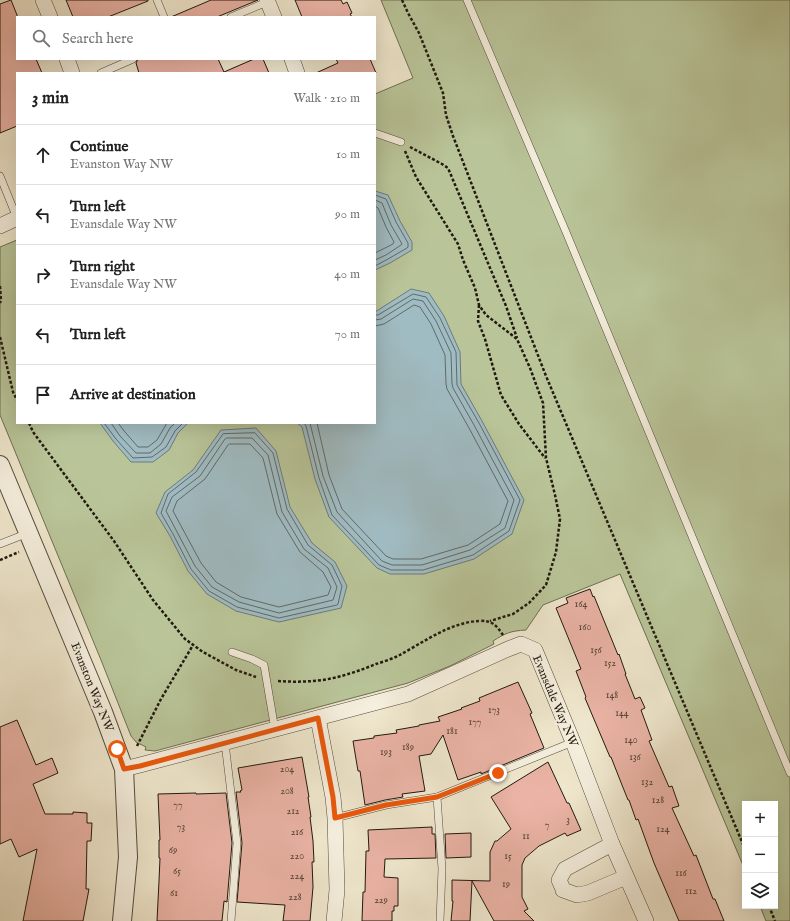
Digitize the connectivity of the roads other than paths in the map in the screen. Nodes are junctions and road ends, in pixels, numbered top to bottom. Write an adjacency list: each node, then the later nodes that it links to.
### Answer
1 (43, 0): 5 (street)
2 (157, 0): 6 (lane)
3 (468, 0): 30 (lane)
4 (267, 1): 7 (lane); 8 (street)
5 (50, 16)
6 (164, 16)
7 (233, 16)
8 (274, 16)
9 (67, 60): 12 (street)
10 (131, 60): 13 (lane)
11 (292, 60): 14 (street)
12 (72, 72)
13 (104, 72)
14 (297, 72)
15 (376, 133): 16 (lane)
16 (401, 142)
17 (0, 176): 18 (lane)
18 (16, 216)
19 (16, 218): 20 (street)
20 (0, 226)
21 (0, 465): 22 (street, Evanston Way NW)
22 (28, 533): 23 (lane); 29 (street, Evanston Way NW)
23 (0, 544)
24 (232, 652): 26 (lane)
25 (318, 718): 26 (street, Evansdale Way NW); 27 (street, Evansdale Way NW); 32 (street)
26 (275, 730): 28 (street, Evansdale Way NW)
27 (573, 742): 31 (lane); 33 (street, Evansdale Way NW)
28 (225, 743): 29 (street, Evansdale Way NW); 36 (lane)
29 (124, 769): 35 (street, Evanston Way NW)
30 (790, 773)
31 (437, 797): 32 (lane); 38 (lane)
32 (335, 818): 37 (street)
33 (612, 844): 34 (street, Evansdale Way NW); 34 (street)
34 (626, 877): 39 (street, Evansdale Way NW)
35 (122, 921)
36 (231, 921)
37 (334, 921)
38 (440, 921)
39 (646, 921)

